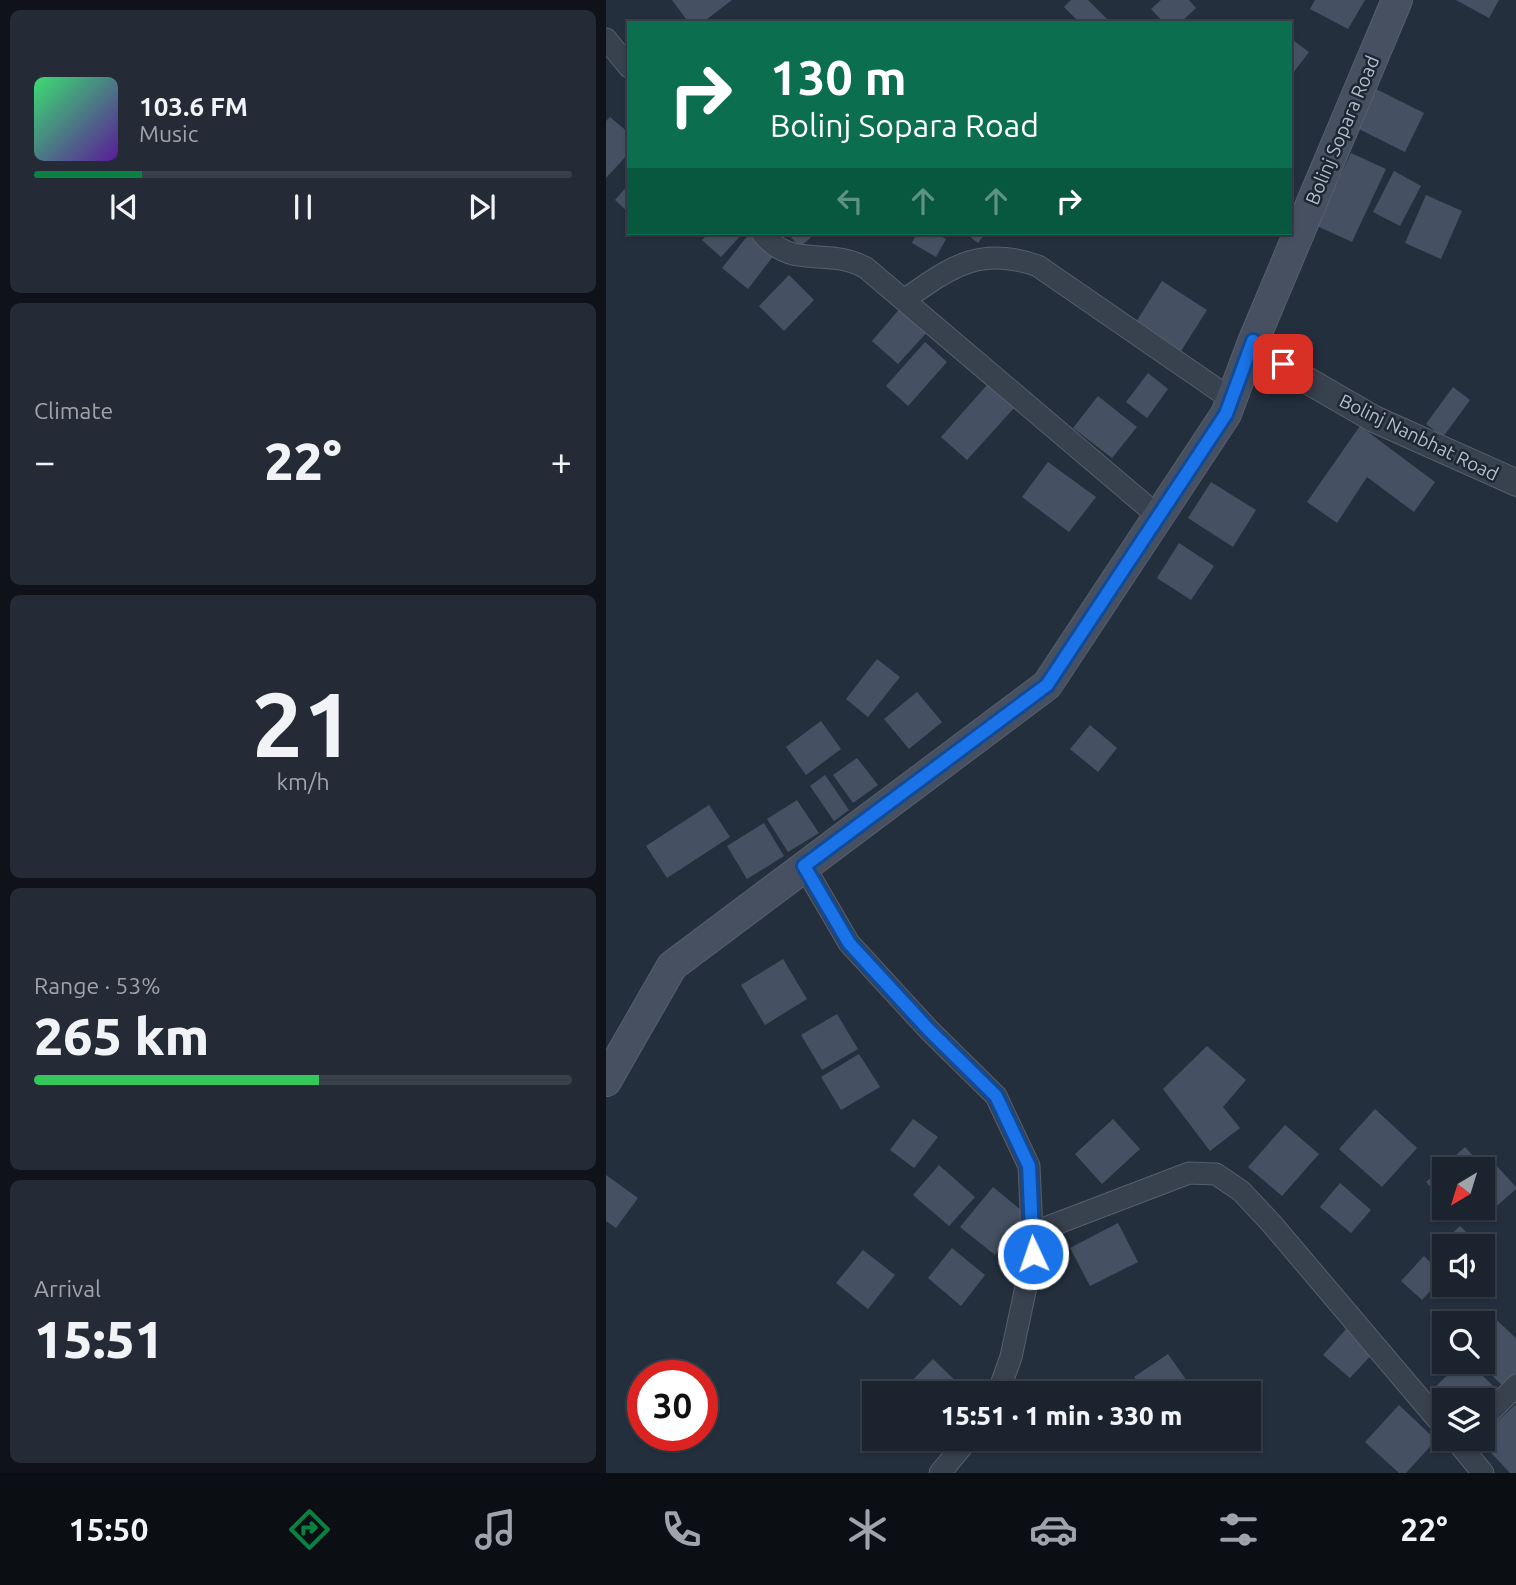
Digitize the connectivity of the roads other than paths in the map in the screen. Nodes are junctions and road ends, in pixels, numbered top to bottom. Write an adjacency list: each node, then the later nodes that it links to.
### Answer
1 (1397, 0): 6 (main road, Bolinj Sopara Road)
2 (606, 39): 3 (street)
3 (627, 65)
4 (764, 235): 5 (street)
5 (904, 300): 7 (street); 9 (street)
6 (1253, 341): 7 (main road, Bolinj Sopara Road); 8 (street, Bolinj Nanbhat Road)
7 (1231, 400): 9 (main road, Bolinj Sopara Road)
8 (1517, 483)
9 (1158, 516): 10 (main road, Bolinj Sopara Road)
10 (804, 866): 11 (main road, Bolinj Sopara Road); 12 (street)
11 (606, 1081)
12 (1032, 1233): 13 (street); 16 (street)
13 (1002, 1381)
14 (1517, 1385): 15 (street)
15 (1495, 1407)
16 (1432, 1413)
17 (958, 1451): 19 (street)
18 (1467, 1451): 20 (street)
19 (940, 1473)
20 (1483, 1473)

